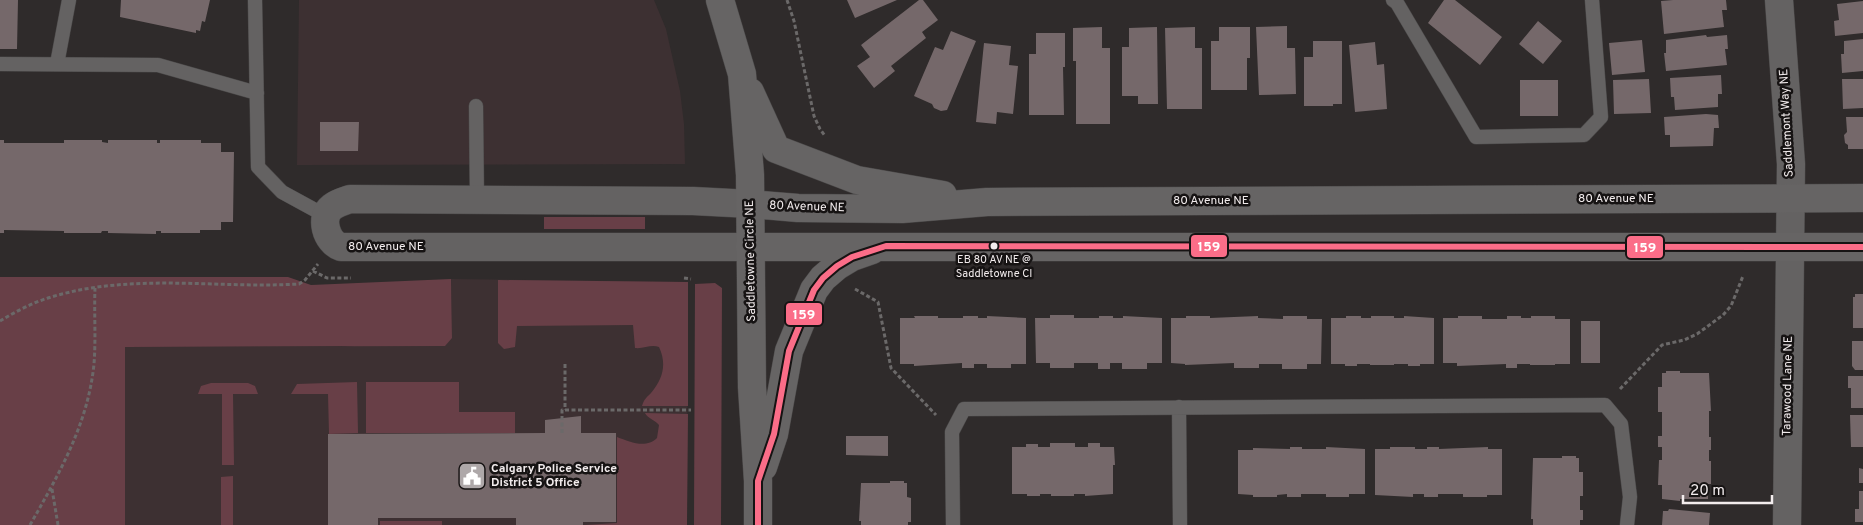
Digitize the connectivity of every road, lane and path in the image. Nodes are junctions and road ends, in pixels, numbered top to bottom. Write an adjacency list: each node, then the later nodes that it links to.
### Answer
1 (69, 0): 9 (lane)
2 (255, 0): 11 (lane)
3 (720, 0): 10 (street, Saddletowne Circle NE)
4 (787, 0): 13 (path)
5 (1393, 0): 6 (lane)
6 (1592, 0)
7 (1779, 0): 15 (street, Saddlemont Way NE)
8 (0, 64): 9 (lane)
9 (57, 64): 11 (lane)
10 (742, 74): 17 (street); 18 (street, Saddletowne Circle NE)
11 (257, 93): 19 (lane)
12 (476, 106): 16 (lane)
13 (825, 136)
14 (1863, 198): 15 (street, 80 Avenue NE)
15 (1790, 199): 17 (street, 80 Avenue NE); 22 (street, Saddlemont Way NE)
16 (477, 201): 18 (street, 80 Avenue NE); 19 (street, 80 Avenue NE)
17 (987, 202): 18 (street, 80 Avenue NE)
18 (750, 204): 20 (street, Saddletowne Circle NE)
19 (330, 228): 20 (street, 80 Avenue NE); 26 (path)
20 (750, 246): 21 (street, 80 Avenue NE); 35 (street, Saddletowne Circle NE)
21 (886, 246): 22 (street, 80 Avenue NE); 35 (street)
22 (1790, 247): 23 (street, 80 Avenue NE); 43 (street, Tarawood Lane NE)
23 (1863, 247)
24 (1743, 276): 29 (path)
25 (848, 286): 33 (path)
26 (95, 288): 27 (path); 36 (path)
27 (0, 321)
28 (564, 364): 31 (path)
29 (1605, 406): 30 (lane); 42 (lane)
30 (1180, 407): 33 (lane); 41 (lane)
31 (564, 410): 32 (path); 34 (path)
32 (691, 410)
33 (952, 432): 40 (lane)
34 (562, 433)
35 (758, 481): 39 (street, Saddletowne Circle NE)
36 (51, 488): 37 (path); 38 (path)
37 (30, 525)
38 (58, 525)
39 (758, 525)
40 (953, 525)
41 (1180, 525)
42 (1627, 525)
43 (1787, 525)

